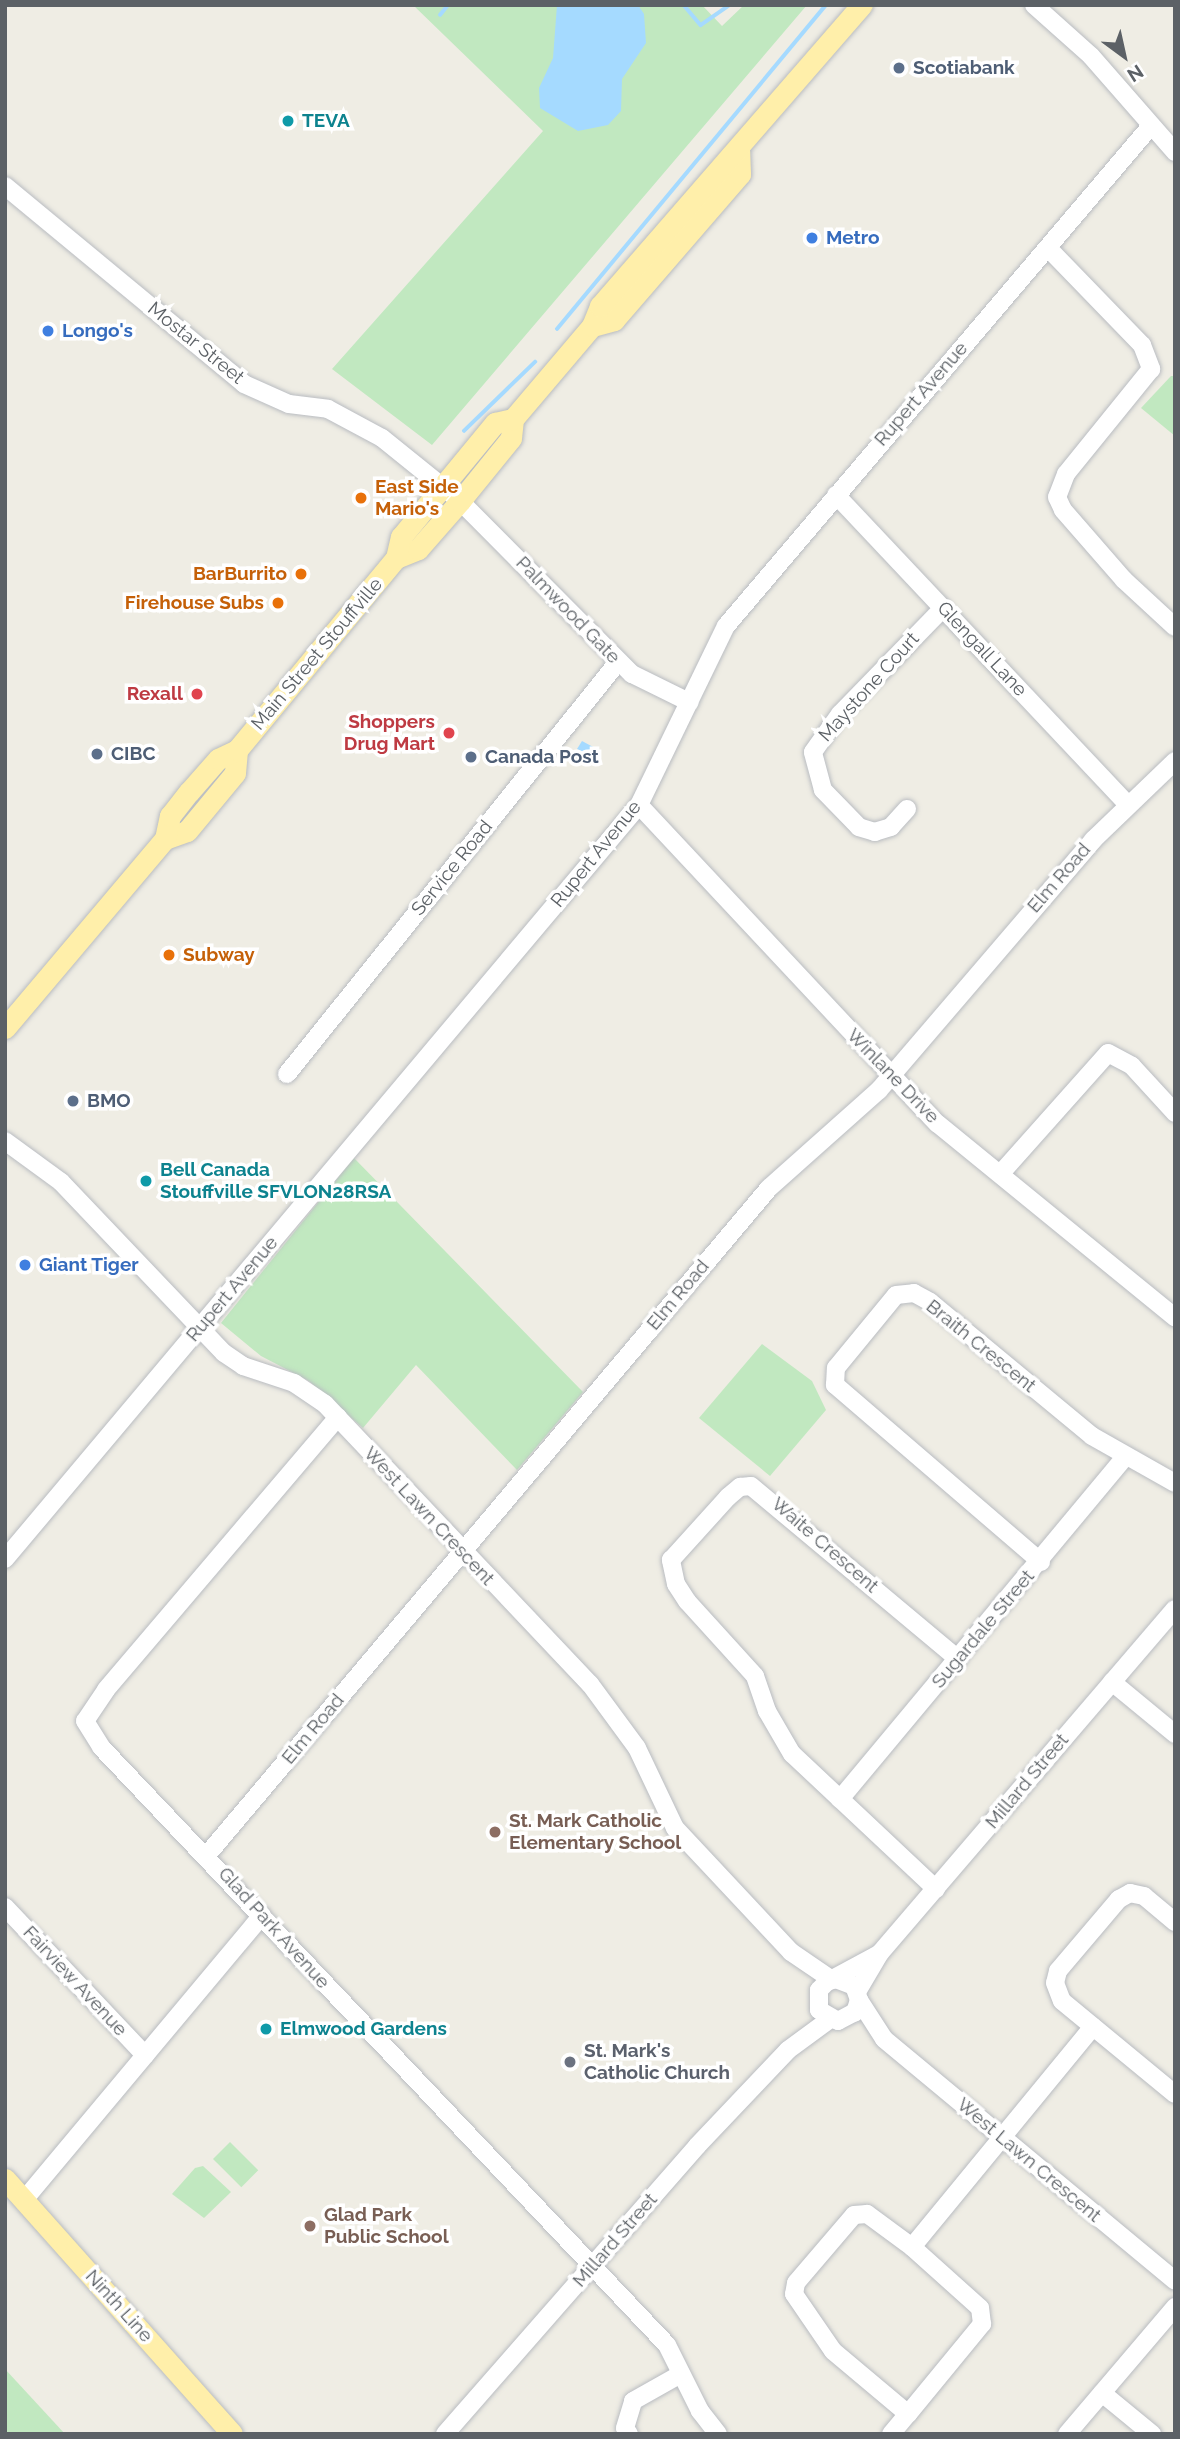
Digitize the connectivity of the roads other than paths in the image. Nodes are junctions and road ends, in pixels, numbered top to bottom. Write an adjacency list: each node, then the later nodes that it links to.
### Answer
1 (862, 5): 7 (main road, Main Street Stouffville)
2 (1034, 5): 3 (street)
3 (1150, 127): 4 (street); 6 (street, Rupert Avenue)
4 (1175, 152)
5 (5, 186): 8 (street, Mostar Street)
6 (1048, 248): 9 (street, Rupert Avenue); 13 (street)
7 (513, 419): 8 (main road, Main Street Stouffville); 10 (main road, Main Street Stouffville)
8 (443, 486): 10 (street, Mostar Street); 11 (main road, Main Street Stouffville)
9 (836, 495): 12 (street, Glengall Lane); 15 (street, Rupert Avenue)
10 (460, 501): 11 (main road, Main Street Stouffville); 14 (street, Palmwood Gate)
11 (396, 558): 20 (main road, Main Street Stouffville)
12 (943, 608): 17 (street, Glengall Lane); 19 (street, Maystone Court)
13 (1175, 626)
14 (618, 662): 15 (street, Palmwood Gate); 21 (street, Service Road)
15 (689, 702): 18 (street, Rupert Avenue)
16 (1175, 761): 17 (street, Elm Road)
17 (1127, 804): 22 (street, Elm Road)
18 (639, 805): 22 (street, Winlane Drive); 27 (street, Rupert Avenue)
19 (907, 809)
20 (5, 1028)
21 (287, 1074)
22 (891, 1076): 25 (street, Winlane Drive); 31 (street, Elm Road)
23 (1175, 1113): 25 (street)
24 (5, 1142): 27 (street, West Lawn Crescent)
25 (1002, 1172): 26 (street, Winlane Drive)
26 (1175, 1317)
27 (200, 1328): 28 (street, West Lawn Crescent); 32 (street, Rupert Avenue)
28 (338, 1417): 31 (street, West Lawn Crescent); 39 (street, Glad Park Avenue)
29 (1125, 1457): 30 (street, Braith Crescent); 33 (street, Sugardale Street); 33 (street, Braith Crescent)
30 (1175, 1483)
31 (461, 1553): 39 (street, Elm Road); 44 (street, West Lawn Crescent)
32 (5, 1559)
33 (1041, 1562): 35 (street, Sugardale Street)
34 (1175, 1609): 36 (street, Millard Street)
35 (958, 1658): 38 (street, Sugardale Street); 38 (street, Waite Crescent)
36 (1112, 1682): 37 (street); 40 (street, Millard Street)
37 (1175, 1734)
38 (840, 1799): 40 (street, Waite Crescent)
39 (207, 1855): 42 (street, Glad Park Avenue)
40 (936, 1889): 45 (street, Millard Street)
41 (5, 1907): 53 (street, Fairview Avenue)
42 (262, 1915): 53 (street); 59 (street, Glad Park Avenue)
43 (1175, 1922): 50 (street)
44 (792, 1952): 46 (street, West Lawn Crescent); 48 (street, West Lawn Crescent)
45 (880, 1953): 46 (street, Millard Street); 47 (street, Millard Street)
46 (834, 1979): 47 (street); 48 (street)
47 (858, 1996): 49 (street); 51 (street, West Lawn Crescent)
48 (817, 2000): 49 (street); 52 (street, Millard Street)
49 (834, 2020): 51 (street, West Lawn Crescent); 52 (street, Millard Street)
50 (1093, 2027): 54 (street); 55 (street)
51 (884, 2039): 55 (street, West Lawn Crescent)
52 (788, 2050): 59 (street, Millard Street)
53 (145, 2055): 57 (street)
54 (1175, 2094)
55 (1004, 2138): 58 (street); 60 (street, West Lawn Crescent)
56 (5, 2179): 57 (main road, Ninth Line)
57 (24, 2200): 65 (main road, Ninth Line)
58 (912, 2247): 64 (street); 64 (street)
59 (592, 2267): 62 (street, Glad Park Avenue); 67 (street, Millard Street)
60 (1175, 2281)
61 (1175, 2306): 63 (street)
62 (681, 2374): 66 (street); 68 (street, Glad Park Avenue)
63 (1102, 2393): 70 (street); 71 (street)
64 (908, 2414): 69 (street)
65 (226, 2431)
66 (624, 2432)
67 (445, 2434)
68 (718, 2434)
69 (891, 2434)
70 (1067, 2434)
71 (1152, 2434)

